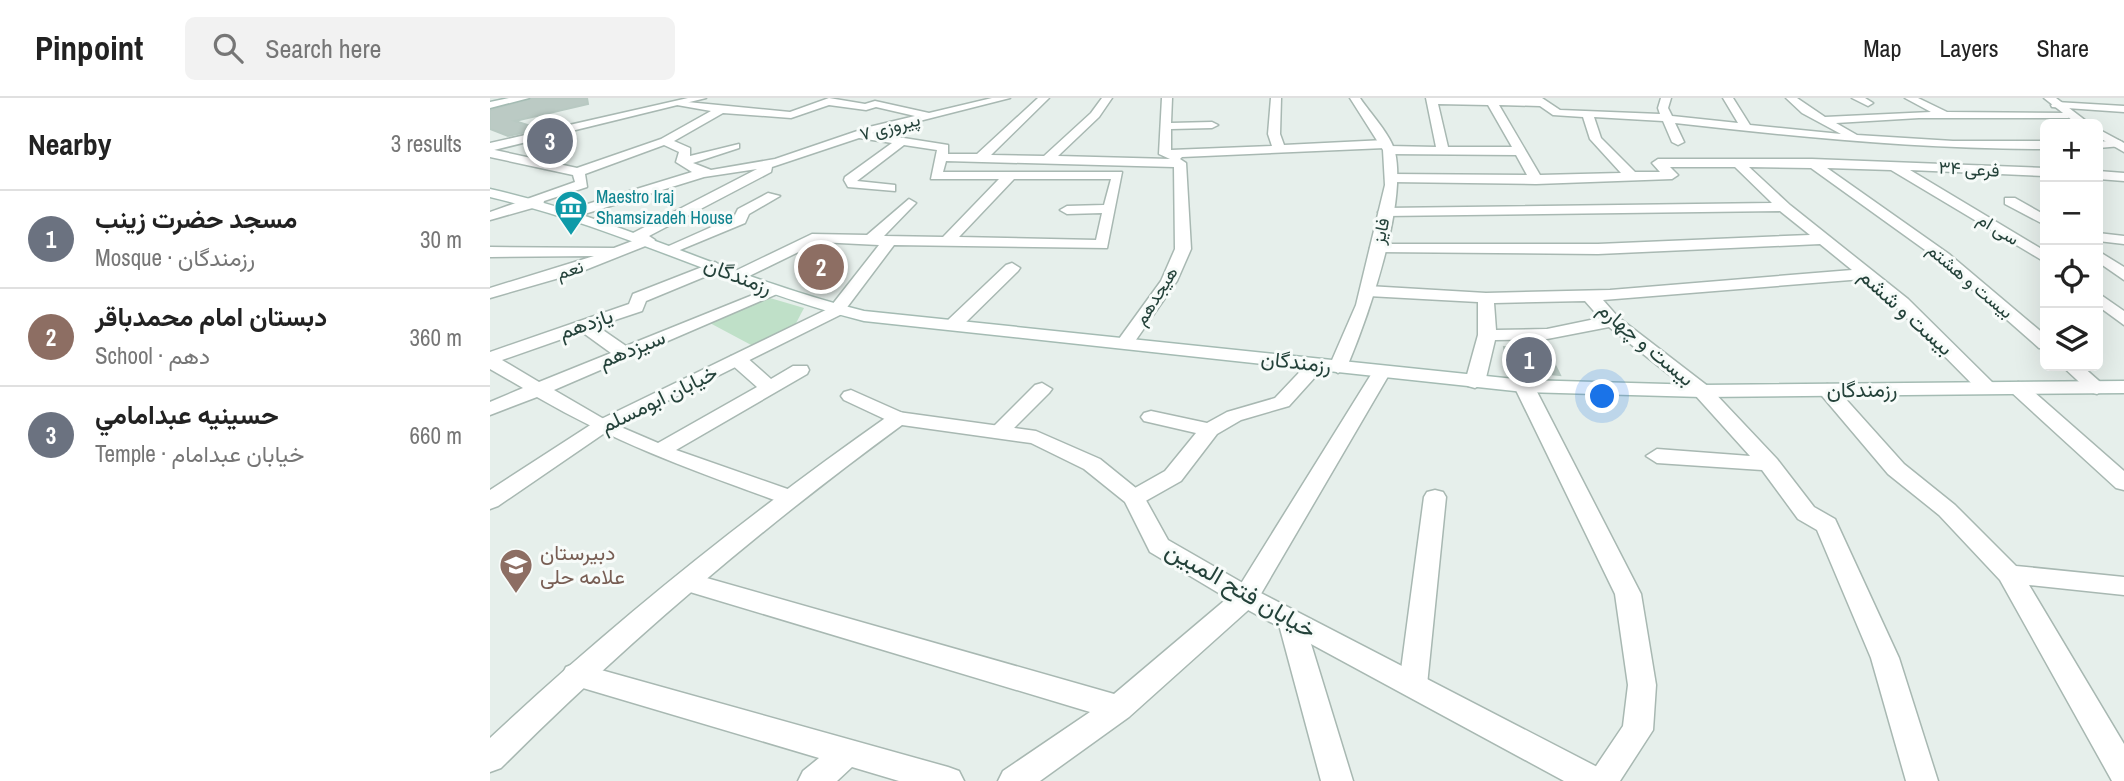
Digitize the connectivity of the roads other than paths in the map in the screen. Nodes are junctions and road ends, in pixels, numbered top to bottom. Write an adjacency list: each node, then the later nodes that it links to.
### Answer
1 (511, 98): 20 (street)
2 (524, 98): 20 (street)
3 (701, 98): 21 (street)
4 (1005, 98): 30 (street, پیروزی ۷)
5 (1044, 98): 56 (street)
6 (1107, 98): 57 (street)
7 (1167, 98): 35 (street)
8 (1276, 98): 50 (street)
9 (1356, 98): 49 (street, فایز)
10 (1602, 98): 27 (street)
11 (1665, 98): 31 (street)
12 (1728, 98): 36 (street)
13 (1791, 98): 33 (street, سی ام)
14 (1910, 98): 28 (street)
15 (1431, 99): 19 (street); 51 (street)
16 (834, 100): 24 (street); 30 (street)
17 (1538, 100): 19 (street); 25 (street)
18 (2052, 101): 23 (street); 29 (street)
19 (1492, 102): 52 (street)
20 (494, 103)
21 (681, 103): 24 (street); 48 (street)
22 (1992, 106): 26 (street)
23 (2124, 109)
24 (721, 110): 40 (street)
25 (1587, 114): 27 (street); 69 (street)
26 (2003, 114): 28 (street); 29 (street)
27 (1621, 115): 31 (street)
28 (1947, 115): 33 (street)
29 (2068, 115): 32 (street)
30 (930, 117): 37 (street, پیروزی ۷)
31 (1668, 119): 36 (street); 42 (street)
32 (2075, 119)
33 (1824, 120): 39 (street, سی ام)
34 (1212, 125): 35 (street)
35 (1164, 126): 54 (street)
36 (1747, 128): 39 (street)
37 (862, 135): 41 (street); 59 (street, پیروزی ۷)
38 (2103, 135): 47 (street)
39 (1857, 139): 43 (street); 63 (street, سی ام)
40 (665, 141): 58 (street); 64 (street)
41 (902, 141): 55 (street); 73 (street)
42 (1678, 142)
43 (2040, 145)
44 (2103, 145): 47 (street)
45 (735, 146): 58 (street)
46 (1796, 146): 62 (street, بیست و هشتم)
47 (2121, 146)
48 (490, 147)
49 (1387, 147): 50 (street); 51 (street); 71 (street, فایز)
50 (1279, 149): 54 (street)
51 (1444, 150): 52 (street)
52 (1519, 151): 72 (street)
53 (490, 153): 64 (street)
54 (1165, 154): 61 (street)
55 (942, 157): 56 (street); 68 (street)
56 (980, 158): 57 (street)
57 (1046, 160): 61 (street)
58 (682, 162): 66 (street)
59 (777, 162): 66 (street); 86 (street, نعم)
60 (1737, 162): 62 (street, فرعی ۳۴); 69 (street, فرعی ۳۴); 79 (street, بیست و ششم)
61 (1180, 163): 118 (street, هیجدهم)
62 (1813, 163): 63 (street, فرعی ۳۴); 117 (street, بیست و هشتم)
63 (1892, 165): 65 (street, فرعی ۳۴); 97 (street, سی ام)
64 (578, 172): 77 (street)
65 (2040, 172)
66 (703, 173): 82 (street)
67 (2103, 175): 70 (street)
68 (1010, 176): 80 (street); 88 (street)
69 (1631, 176): 72 (street)
70 (2124, 177)
71 (1391, 178): 72 (street); 83 (street, فایز)
72 (1536, 180)
73 (890, 188)
74 (490, 193): 77 (street, رزمندگان)
75 (773, 196): 94 (street)
76 (2010, 201): 85 (street)
77 (535, 202): 82 (street, رزمندگان); 84 (street)
78 (909, 203): 90 (street)
79 (1783, 207): 83 (street); 89 (street, بیست و ششم)
80 (1109, 209): 81 (street); 88 (street)
81 (1067, 210)
82 (573, 212): 86 (street, رزمندگان)
83 (1385, 212): 93 (street, فایز)
84 (490, 215)
85 (2040, 218)
86 (643, 238): 94 (street, رزمندگان); 95 (street, نعم)
87 (2103, 238): 91 (street)
88 (949, 239): 92 (street)
89 (1823, 239): 93 (street); 102 (street, بیست و ششم)
90 (872, 240): 92 (street); 104 (street)
91 (2124, 240)
92 (889, 242): 111 (street)
93 (1377, 248): 106 (street, فایز)
94 (670, 249): 99 (street, رزمندگان)
95 (624, 250): 96 (street); 107 (street, نعم)
96 (490, 252)
97 (2040, 254)
98 (2103, 259): 103 (street)
99 (715, 267): 104 (street, رزمندگان); 115 (street, یازدهم)
100 (1012, 268): 114 (street)
101 (2103, 273): 103 (street)
102 (1865, 274): 108 (street); 134 (street, بیست و ششم)
103 (2124, 275)
104 (737, 276): 105 (street, رزمندگان)
105 (776, 290): 111 (street, رزمندگان); 119 (street, سیزدهم)
106 (1367, 291): 109 (street); 122 (street, فایز)
107 (490, 293)
108 (1590, 296): 109 (street); 113 (street, بیست و چهارم)
109 (1486, 298): 116 (street)
110 (2103, 302): 112 (street)
111 (836, 310): 114 (street, رزمندگان); 121 (street, خیابان ابومسلم)
112 (2124, 320)
113 (1612, 321): 116 (street); 136 (street, بیست و چهارم)
114 (955, 323): 118 (street, رزمندگان)
115 (584, 325): 119 (street); 120 (street, یازدهم)
116 (1487, 335): 126 (street)
117 (2040, 340)
118 (1125, 343): 122 (street, رزمندگان)
119 (623, 352): 129 (street, سیزدهم)
120 (490, 359): 129 (street)
121 (738, 360): 132 (street); 141 (street, خیابان ابومسلم)
122 (1328, 366): 125 (street, رزمندگان); 142 (street)
123 (800, 370): 132 (street)
124 (2077, 371): 131 (street)
125 (1381, 373): 126 (street, رزمندگان); 155 (street)
126 (1475, 382): 127 (street, رزمندگان)
127 (1524, 386): 136 (street, رزمندگان); 168 (street)
128 (2124, 387): 131 (street, رزمندگان)
129 (535, 388): 138 (street, سیزدهم); 141 (street)
130 (2018, 388): 131 (street, رزمندگان); 134 (street, رزمندگان); 147 (street)
131 (2097, 388)
132 (771, 389): 144 (street)
133 (1042, 389): 143 (street)
134 (1988, 389): 135 (street, رزمندگان)
135 (1828, 390): 136 (street, رزمندگان); 152 (street)
136 (1702, 391): 146 (street, بیست و چهارم)
137 (851, 396): 140 (street, خیابان فتح المبین)
138 (490, 409)
139 (1151, 417): 142 (street)
140 (898, 418): 143 (street, خیابان فتح المبین); 148 (street)
141 (601, 426): 144 (street); 151 (street, خیابان ابومسلم)
142 (1210, 430): 150 (street)
143 (999, 432): 150 (street, خیابان فتح المبین)
144 (659, 451): 148 (street)
145 (1657, 456): 146 (street)
146 (1769, 464): 169 (street, بیست و چهارم)
147 (2124, 483)
148 (788, 496): 153 (street)
149 (1435, 497): 158 (street)
150 (1134, 498): 155 (street, خیابان فتح المبین)
151 (490, 501)
152 (2009, 574): 154 (street); 162 (street)
153 (689, 582): 157 (street); 159 (street)
154 (2124, 586)
155 (1247, 597): 156 (street, خیابان فتح المبین); 159 (street)
156 (1291, 621): 158 (street, خیابان فتح المبین); 166 (street)
157 (576, 675): 160 (street); 161 (street)
158 (1413, 685): 167 (street, خیابان فتح المبین)
159 (1119, 708): 165 (street)
160 (848, 752): 163 (street); 164 (street)
161 (492, 753)
162 (2124, 773)
163 (814, 781)
164 (948, 781)
165 (1014, 781)
166 (1337, 781)
167 (1594, 781)
168 (1602, 781)
169 (1922, 781)

